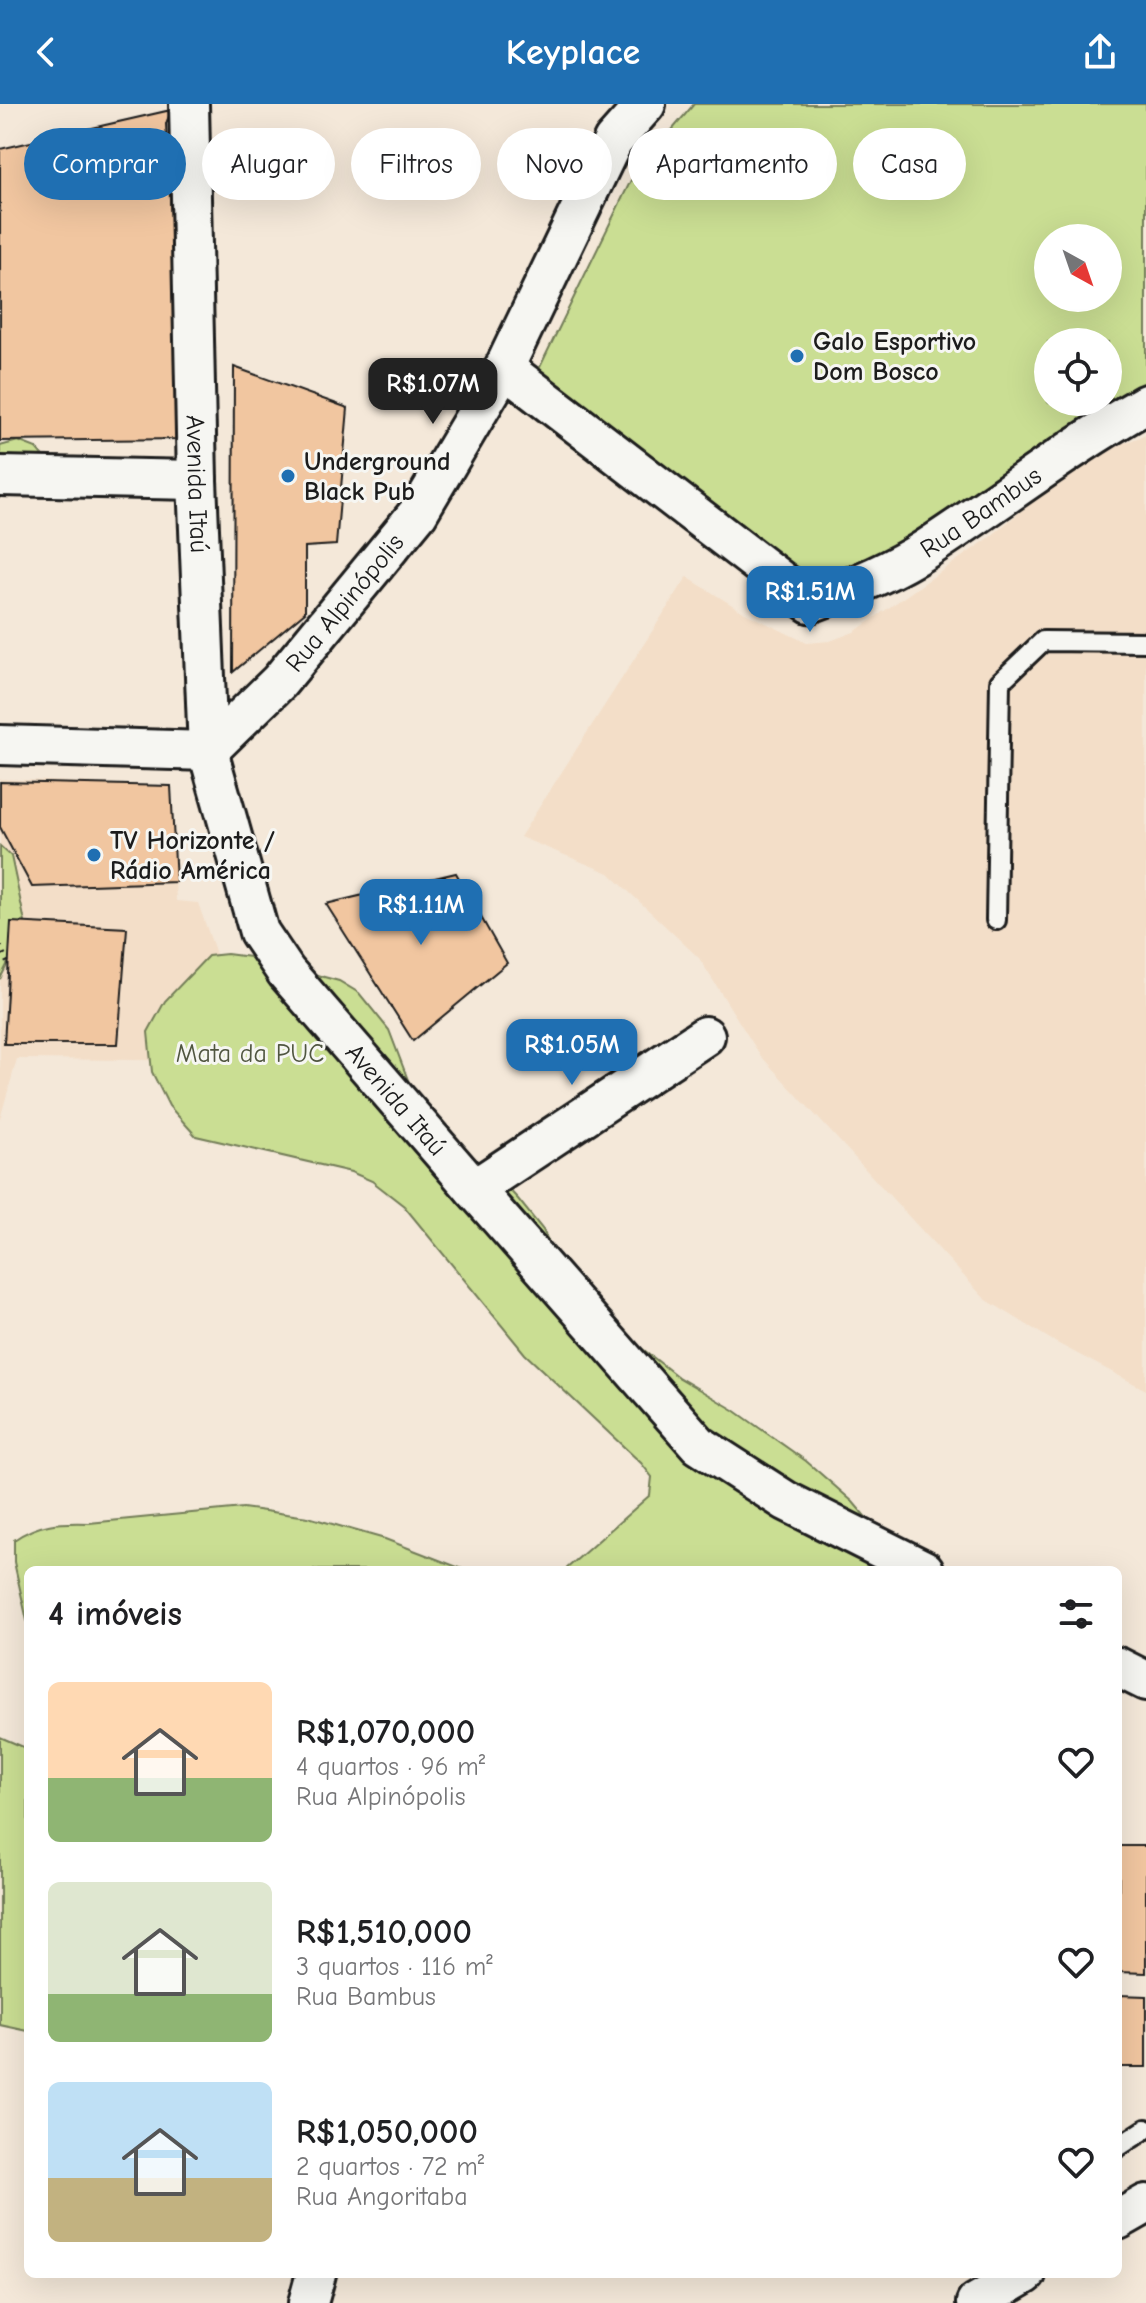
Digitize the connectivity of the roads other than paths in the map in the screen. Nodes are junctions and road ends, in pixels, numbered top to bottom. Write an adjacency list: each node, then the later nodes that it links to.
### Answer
1 (646, 104): 3 (street, Rua Alpinópolis)
2 (181, 113): 6 (street, Avenida Itaú)
3 (504, 368): 4 (street, Rua Bambus); 9 (street, Rua Alpinópolis)
4 (1146, 404)
5 (0, 476): 6 (street)
6 (197, 480): 9 (street, Avenida Itaú)
7 (1146, 642): 10 (lane)
8 (0, 745): 9 (street)
9 (208, 751): 12 (street, Avenida Itaú)
10 (996, 920)
11 (705, 1036): 12 (street)
12 (474, 1189): 13 (street, Avenida Itaú)
13 (911, 1566)
14 (1122, 1669): 15 (street)
15 (1146, 1681)
16 (1146, 2129): 17 (lane)
17 (1122, 2144)
18 (1146, 2204): 19 (street)
19 (1122, 2218)
20 (315, 2278): 23 (street)
21 (963, 2278): 24 (street)
22 (1019, 2278): 24 (street)
23 (308, 2303)
24 (976, 2303)

